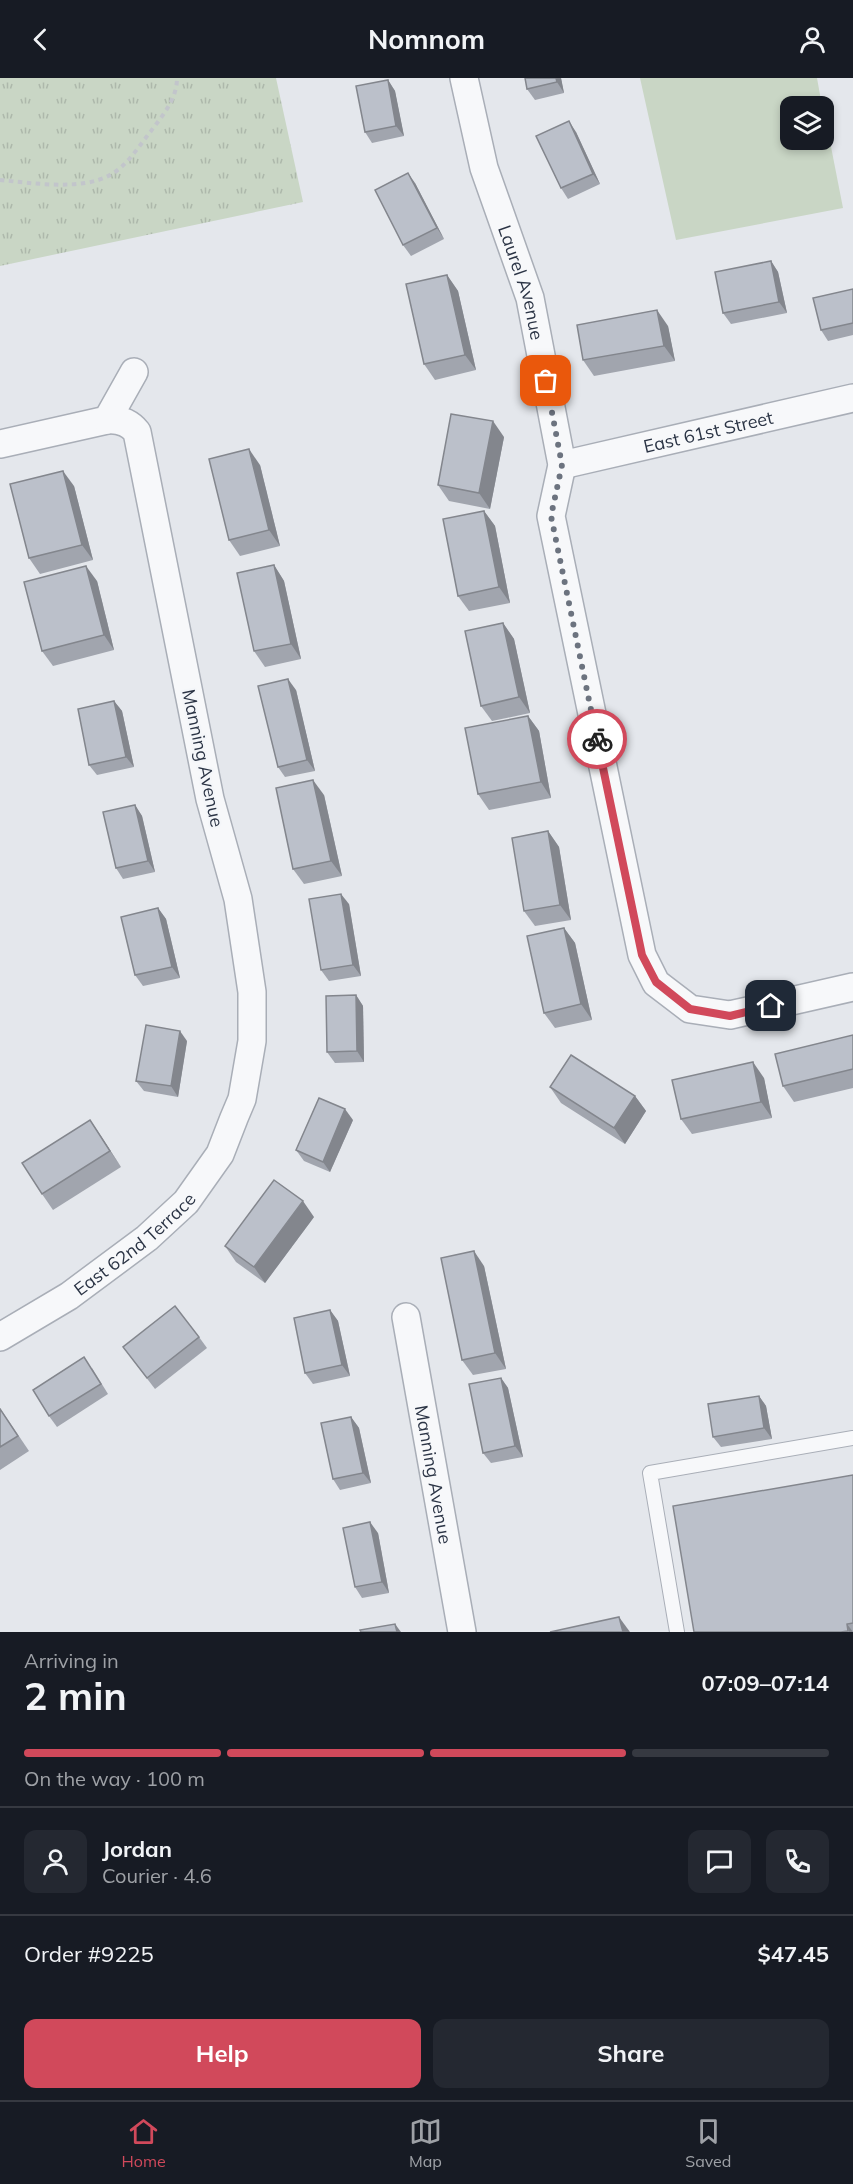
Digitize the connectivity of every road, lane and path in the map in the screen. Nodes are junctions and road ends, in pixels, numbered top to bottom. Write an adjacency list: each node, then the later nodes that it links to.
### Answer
1 (177, 78): 3 (path)
2 (464, 78): 8 (street, Laurel Avenue)
3 (0, 180)
4 (134, 372): 6 (street)
5 (853, 398): 8 (street, East 61st Street)
6 (106, 420): 7 (street); 10 (street, Manning Avenue)
7 (0, 444)
8 (562, 465): 9 (street, Laurel Avenue)
9 (853, 987)
10 (234, 1118): 12 (street, East 62nd Terrace)
11 (406, 1317): 14 (street, Manning Avenue)
12 (0, 1337)
13 (853, 1438): 15 (lane)
14 (462, 1632)
15 (677, 1632)

